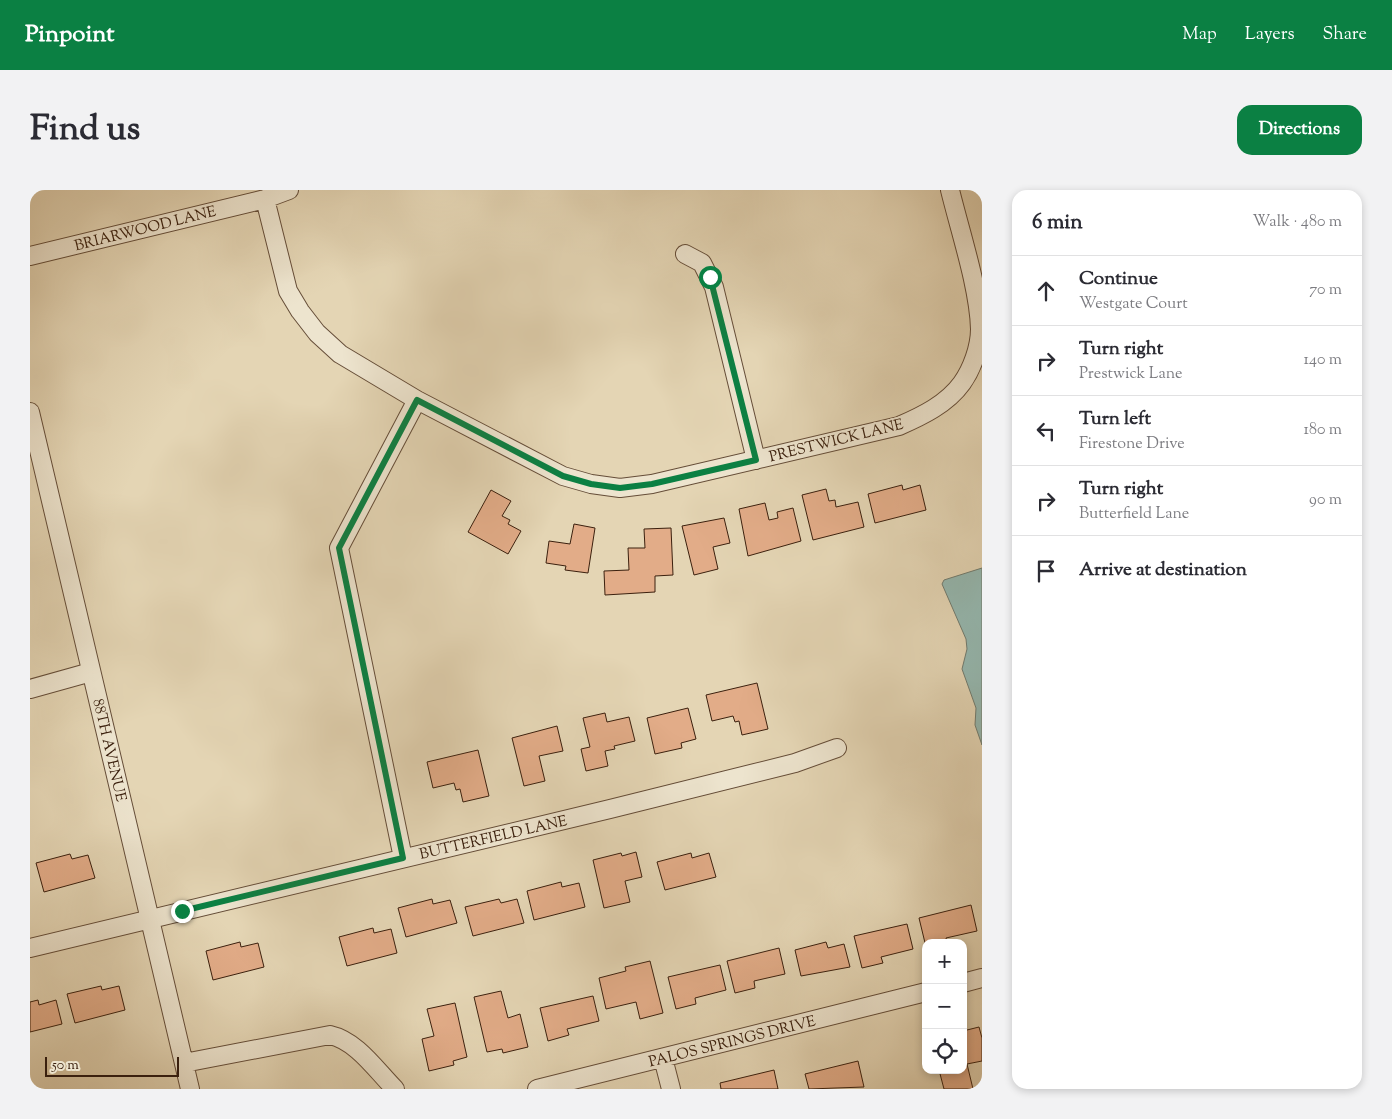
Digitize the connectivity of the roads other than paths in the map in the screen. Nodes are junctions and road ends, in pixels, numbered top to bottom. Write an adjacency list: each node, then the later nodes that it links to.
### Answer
1 (289, 190): 3 (street, BRIARWOOD LANE)
2 (950, 190): 8 (street, PRESTWICK LANE)
3 (265, 199): 5 (street, BRIARWOOD LANE); 6 (street, PRESTWICK LANE)
4 (685, 254): 8 (street)
5 (30, 256)
6 (417, 400): 8 (street, PRESTWICK LANE); 12 (street)
7 (30, 412): 9 (street, 88TH AVENUE)
8 (756, 460)
9 (91, 672): 10 (street); 13 (street, 88TH AVENUE)
10 (30, 688)
11 (838, 748): 12 (street, BUTTERFIELD LANE)
12 (403, 858): 13 (street, BUTTERFIELD LANE)
13 (150, 919): 14 (street, BUTTERFIELD LANE); 19 (street, 88TH AVENUE)
14 (30, 948)
15 (982, 978): 16 (street)
16 (967, 982)
17 (922, 993): 18 (street, PALOS SPRINGS DRIVE)
18 (663, 1058): 22 (street, PALOS SPRINGS DRIVE); 23 (street)
19 (184, 1063): 20 (street, 88TH AVENUE); 21 (street)
20 (190, 1089)
21 (395, 1089)
22 (537, 1089)
23 (671, 1089)

